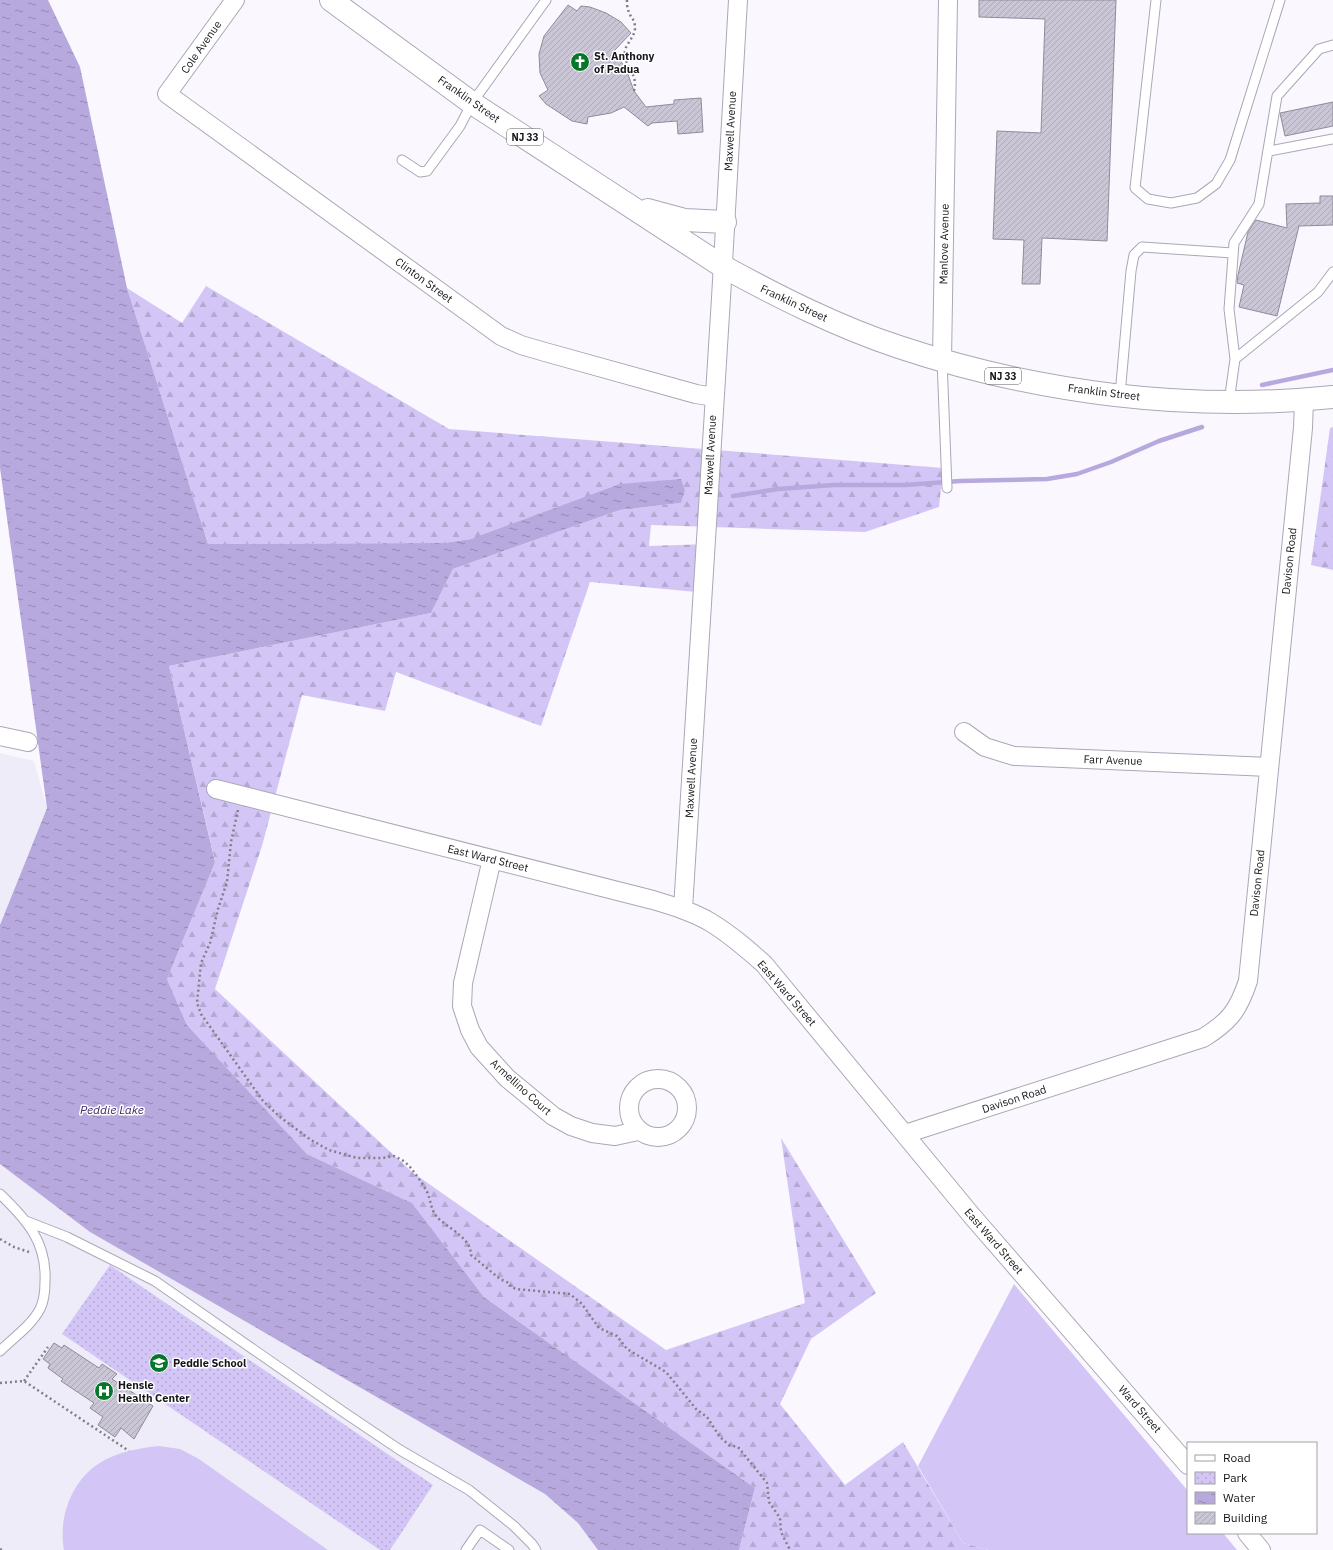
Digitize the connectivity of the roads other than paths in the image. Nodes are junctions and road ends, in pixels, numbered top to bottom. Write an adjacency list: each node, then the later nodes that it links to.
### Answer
1 (235, 0): 9 (street, Cole Avenue)
2 (331, 0): 10 (main road, Franklin Street / NJ 33)
3 (546, 0): 10 (lane)
4 (738, 0): 15 (street, Maxwell Avenue)
5 (948, 0): 20 (street, Manlove Avenue)
6 (1156, 0): 7 (lane)
7 (1280, 0)
8 (1333, 45): 12 (lane)
9 (167, 94): 22 (street, Clinton Street)
10 (472, 102): 13 (lane); 14 (main road, Franklin Street / NJ 33)
11 (1333, 139): 12 (lane)
12 (1268, 151): 16 (lane)
13 (402, 160)
14 (630, 206): 15 (main road); 17 (main road, Franklin Street / NJ 33)
15 (725, 222): 17 (street, Maxwell Avenue)
16 (1233, 253): 19 (lane); 21 (lane)
17 (722, 266): 20 (main road, Franklin Street / NJ 33); 22 (street, Maxwell Avenue)
18 (1333, 272): 19 (lane)
19 (1235, 359): 25 (lane)
20 (942, 360): 21 (main road, Franklin Street / NJ 33); 26 (lane, Manlove Avenue)
21 (1120, 395): 25 (main road, Franklin Street / NJ 33)
22 (714, 397): 33 (street, Maxwell Avenue)
23 (1333, 397): 24 (main road, Franklin Street / NJ 33)
24 (1304, 400): 25 (main road, Franklin Street / NJ 33); 30 (street, Davison Road)
25 (1229, 402)
26 (948, 488)
27 (964, 732): 30 (street, Farr Avenue)
28 (0, 736): 29 (street)
29 (28, 742)
30 (1269, 767): 35 (street, Davison Road)
31 (216, 788): 32 (street, East Ward Street)
32 (492, 859): 33 (street, East Ward Street); 34 (street, Armellino Court)
33 (683, 909): 35 (street, East Ward Street)
34 (638, 1131)
35 (905, 1134): 39 (street, East Ward Street)
36 (0, 1194): 37 (lane)
37 (26, 1221): 38 (lane); 44 (lane)
38 (0, 1351)
39 (1092, 1354): 40 (street, Ward Street)
40 (1187, 1464)
41 (1248, 1534): 45 (street)
42 (466, 1550): 43 (lane)
43 (509, 1550)
44 (536, 1550)
45 (1261, 1550)

